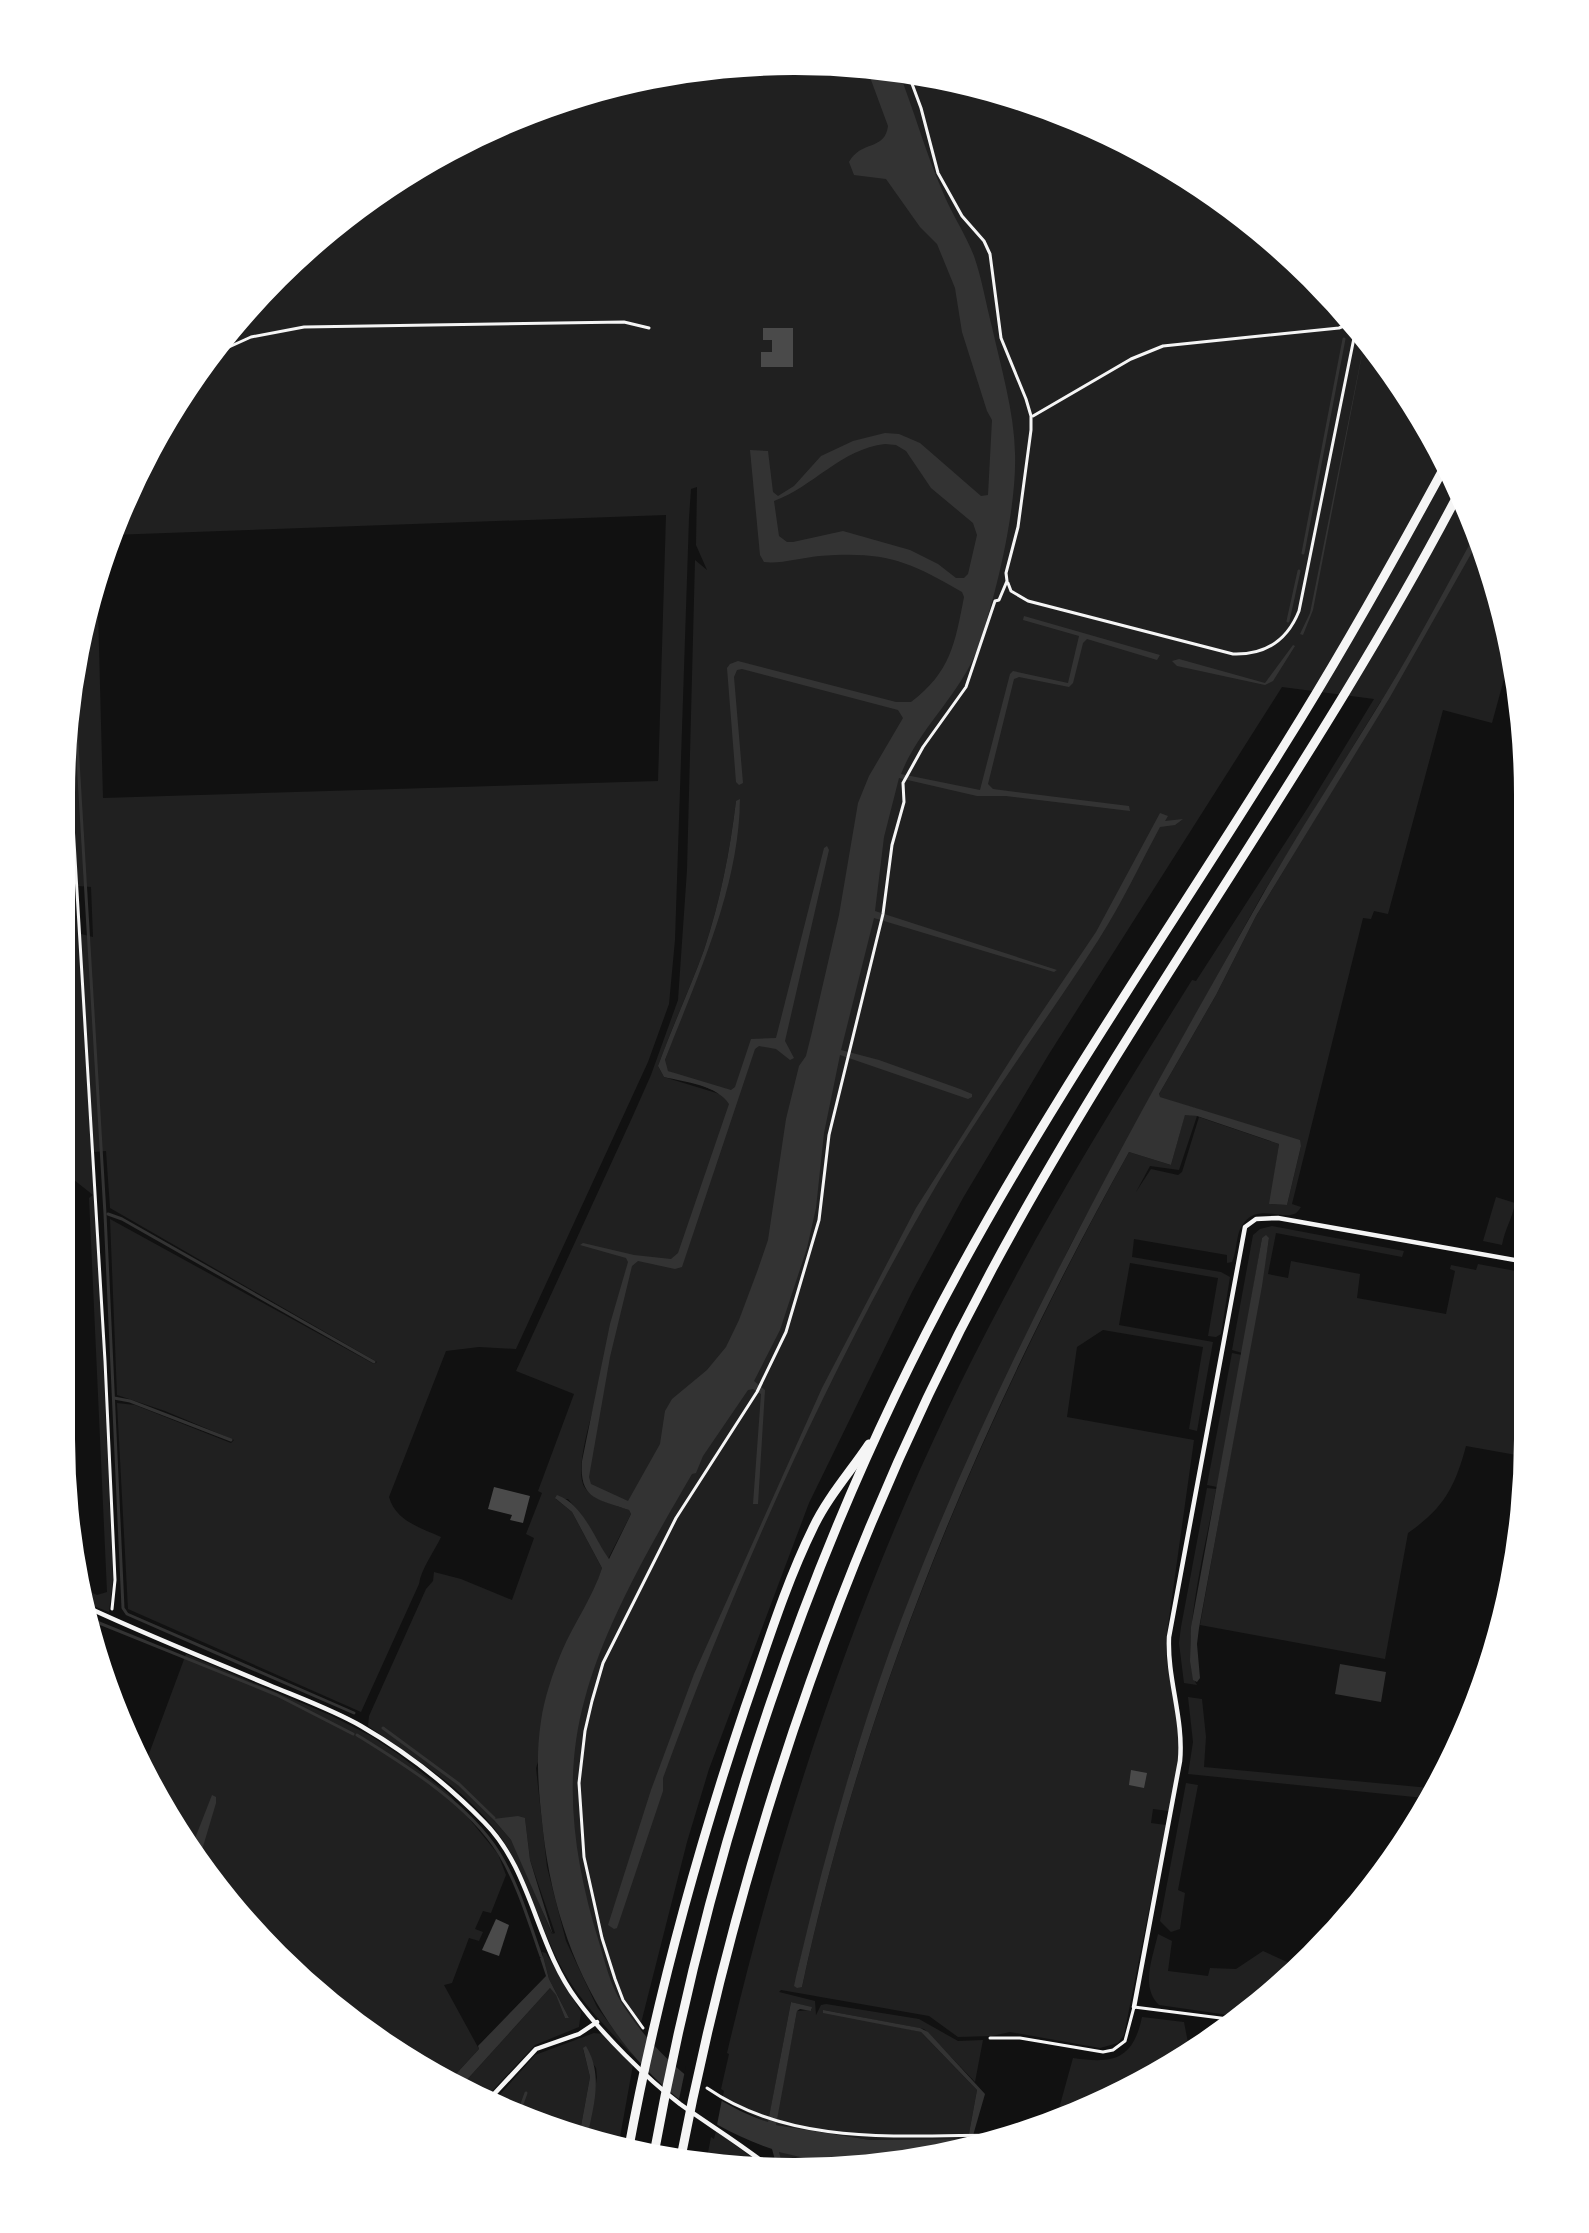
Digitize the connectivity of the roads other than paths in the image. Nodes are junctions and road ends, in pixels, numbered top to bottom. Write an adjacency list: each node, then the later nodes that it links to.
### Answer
1 (1439, 475): 4 (highway)
2 (1452, 504): 13 (highway)
3 (1514, 1260): 6 (street)
4 (882, 1424): 11 (highway); 12 (highway)
5 (97, 1612): 8 (street)
6 (1135, 2007): 7 (lane); 9 (lane)
7 (1220, 2018)
8 (597, 2022): 10 (street); 14 (street)
9 (991, 2038)
10 (496, 2093)
11 (631, 2138)
12 (656, 2144)
13 (683, 2149)
14 (756, 2156)

